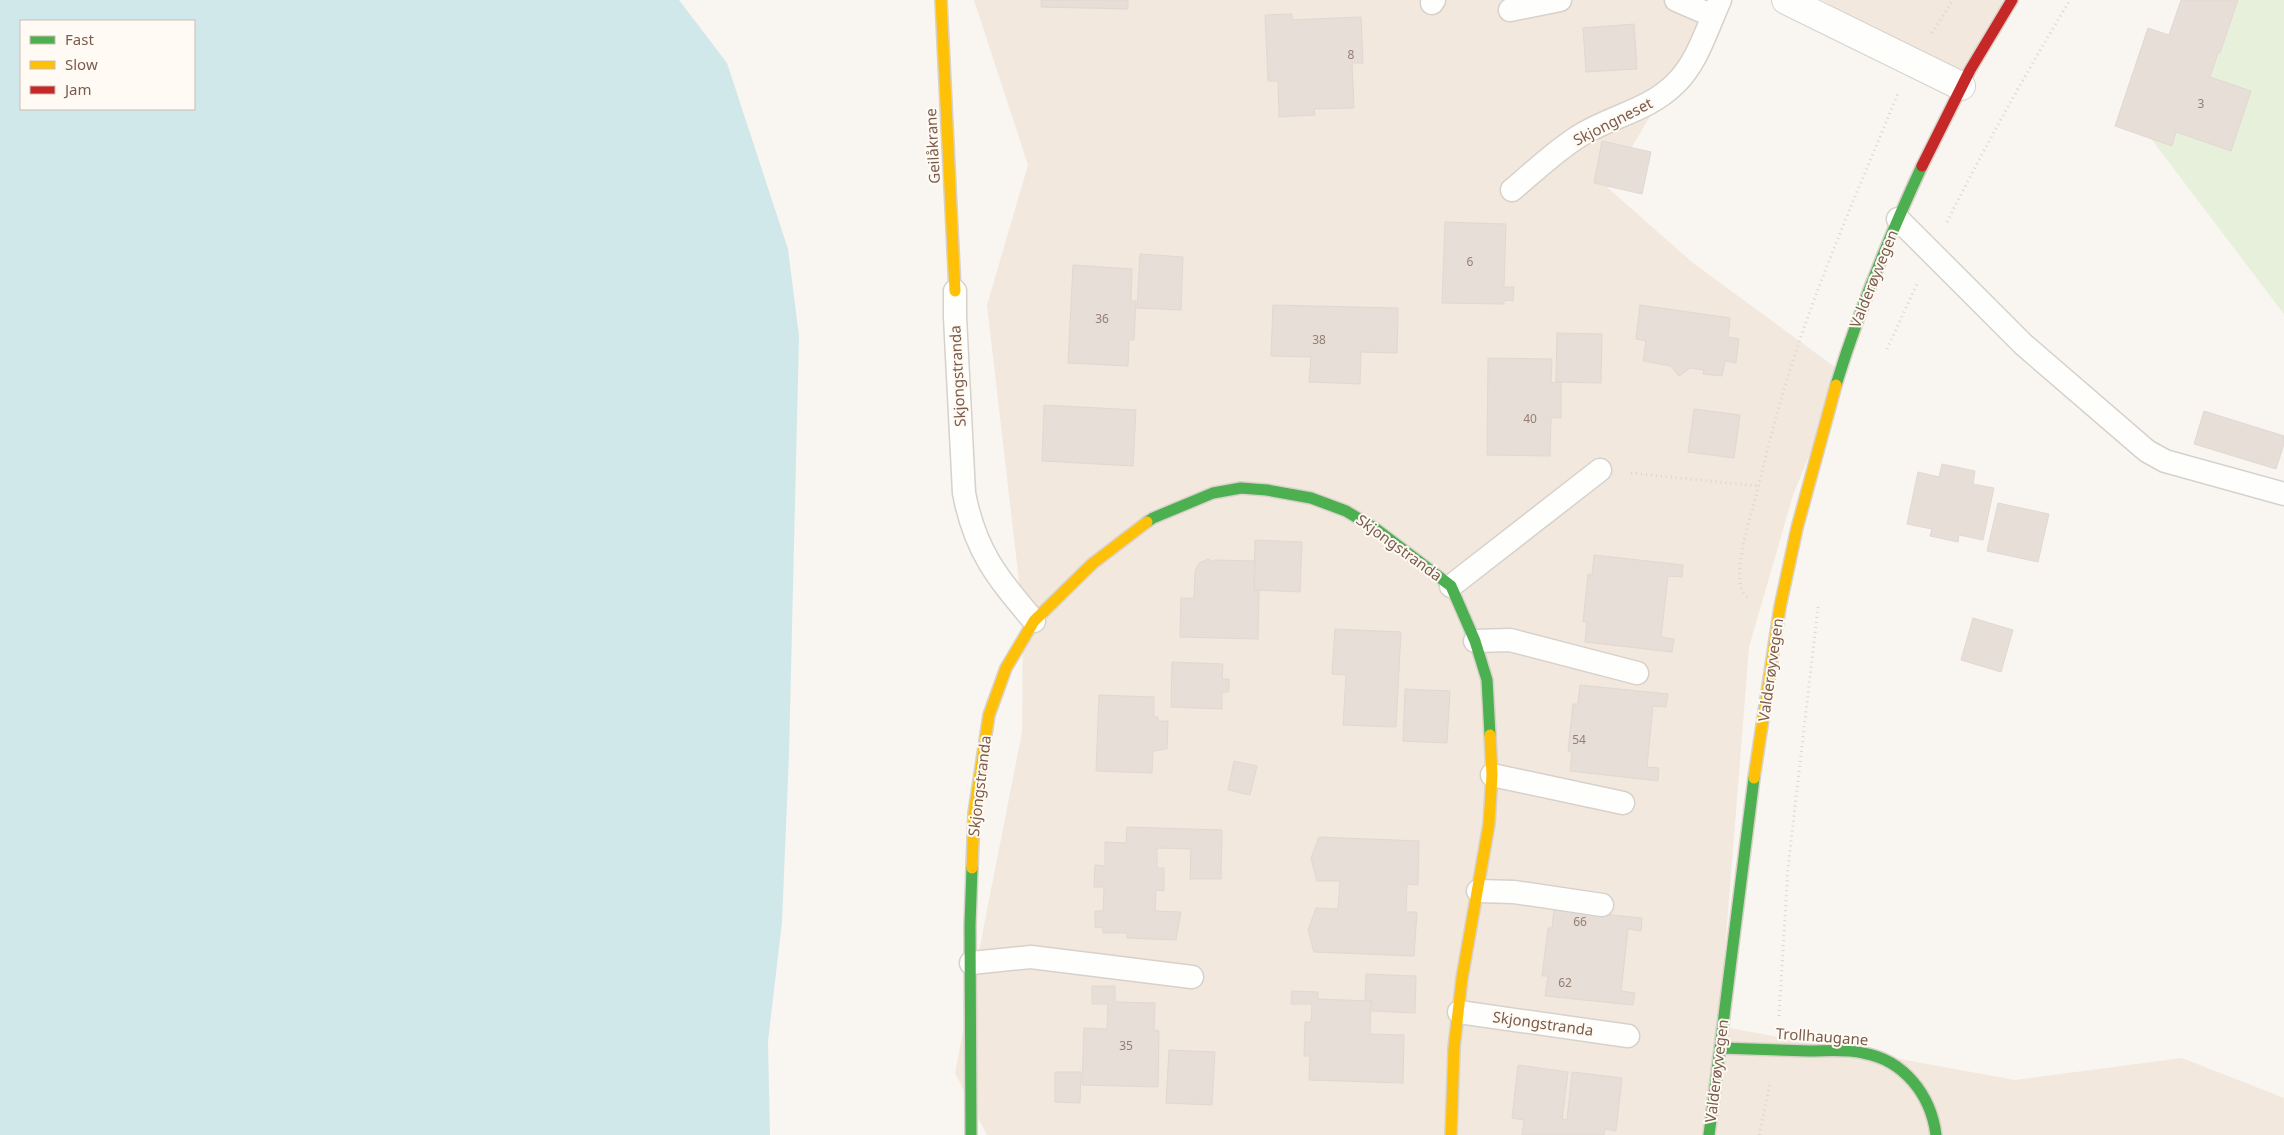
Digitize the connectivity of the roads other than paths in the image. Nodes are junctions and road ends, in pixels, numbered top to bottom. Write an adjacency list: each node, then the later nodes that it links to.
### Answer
1 (941, 0): 11 (street, Geilåkrane)
2 (1560, 0): 7 (lane)
3 (1676, 0): 6 (lane, Skjongneset)
4 (1786, 0): 8 (street)
5 (2012, 0): 8 (street, Valderøyvegen)
6 (1716, 8): 9 (lane, Skjongneset)
7 (1510, 10)
8 (1962, 86): 10 (street, Valderøyvegen)
9 (1512, 190)
10 (1898, 219): 13 (lane, Valderøyvegen); 26 (street, Valderøyvegen)
11 (955, 291): 15 (lane, Skjongstranda)
12 (1600, 470): 14 (lane)
13 (2284, 494)
14 (1451, 586): 15 (street, Skjongstranda); 16 (street, Skjongstranda)
15 (1034, 621): 22 (street, Skjongstranda)
16 (1475, 641): 17 (lane); 18 (street, Skjongstranda)
17 (1637, 673)
18 (1492, 775): 19 (lane); 20 (street, Skjongstranda)
19 (1623, 803)
20 (1478, 891): 21 (lane); 24 (street, Skjongstranda)
21 (1602, 905)
22 (971, 962): 23 (lane); 27 (street, Skjongstranda)
23 (1192, 977)
24 (1458, 1012): 25 (lane, Skjongstranda); 28 (street, Skjongstranda)
25 (1628, 1036)
26 (1721, 1048): 29 (street, Valderøyvegen); 30 (street, Trollhaugane)
27 (971, 1135)
28 (1451, 1135)
29 (1709, 1135)
30 (1936, 1135)

